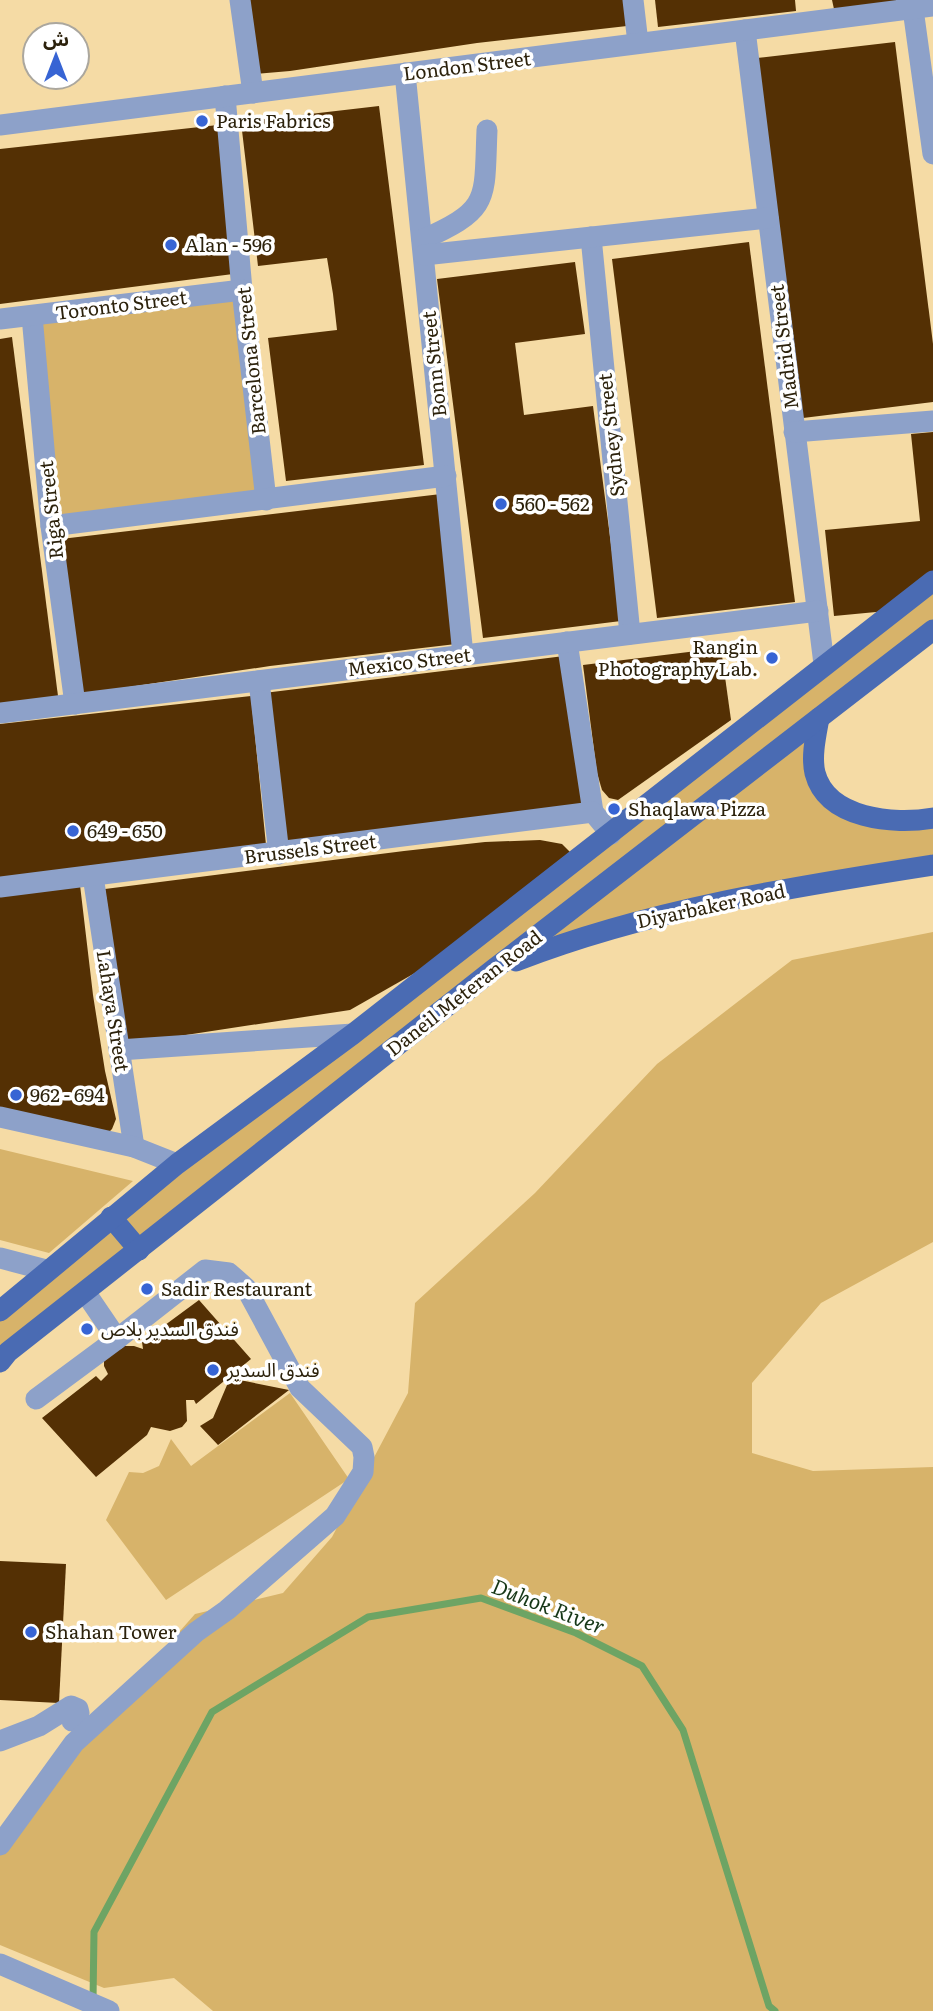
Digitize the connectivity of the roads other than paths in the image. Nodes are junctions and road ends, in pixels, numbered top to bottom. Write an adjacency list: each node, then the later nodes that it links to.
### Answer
1 (240, 0): 8 (street)
2 (632, 0): 6 (street)
3 (923, 7): 4 (street, London Street); 12 (street)
4 (818, 10): 5 (street, London Street)
5 (745, 30): 6 (street, London Street); 13 (street, Madrid Street)
6 (638, 43): 7 (street, London Street)
7 (405, 74): 8 (street, London Street); 15 (street, Bonn Street)
8 (253, 93): 9 (street, London Street)
9 (225, 96): 10 (street, London Street); 16 (street, Barcelona Street)
10 (0, 125)
11 (487, 130): 15 (street)
12 (933, 154)
13 (768, 218): 14 (street); 20 (street, Madrid Street)
14 (591, 237): 15 (street); 27 (street, Sydney Street)
15 (423, 247): 21 (street, Bonn Street)
16 (242, 290): 17 (street, Toronto Street); 22 (street, Barcelona Street)
17 (32, 316): 18 (street, Toronto Street); 23 (street, Riga Street)
18 (0, 319)
19 (933, 421): 20 (street)
20 (794, 432): 25 (street, Madrid Street)
21 (446, 476): 22 (street); 29 (street, Bonn Street)
22 (266, 500): 23 (street)
23 (51, 526): 32 (street, Riga Street)
24 (933, 582): 30 (main road, Daneil Meteran Road)
25 (818, 611): 27 (street, Mexico Street); 30 (street, Madrid Street)
26 (933, 630): 34 (main road, Daneil Meteran Road)
27 (631, 634): 28 (street, Mexico Street)
28 (567, 642): 29 (street, Mexico Street); 35 (street)
29 (463, 655): 31 (street, Mexico Street)
30 (824, 664): 37 (main road, Daneil Meteran Road)
31 (259, 681): 32 (street, Mexico Street); 38 (street)
32 (75, 704): 33 (street, Mexico Street)
33 (0, 713)
34 (819, 718): 36 (main road); 42 (main road, Daneil Meteran Road)
35 (593, 812): 37 (street); 38 (street, Brussels Street)
36 (933, 818)
37 (611, 834): 43 (main road, Daneil Meteran Road)
38 (279, 853): 40 (street, Brussels Street)
39 (933, 865): 42 (main road, Diyarbaker Road)
40 (93, 876): 41 (street, Brussels Street); 44 (street, Lahaya Street)
41 (0, 887)
42 (494, 969): 49 (main road, Daneil Meteran Road)
43 (353, 1034): 44 (street); 47 (main road, Daneil Meteran Road)
44 (119, 1050): 46 (street, Lahaya Street)
45 (0, 1117): 46 (street)
46 (134, 1147): 47 (street)
47 (177, 1164): 48 (main road, Daneil Meteran Road)
48 (111, 1217): 49 (main road); 51 (main road, Daneil Meteran Road)
49 (139, 1250): 52 (main road, Daneil Meteran Road)
50 (0, 1258): 51 (street)
51 (46, 1270): 53 (main road, Daneil Meteran Road)
52 (85, 1292): 54 (street); 55 (main road, Daneil Meteran Road)
53 (0, 1311)
54 (117, 1339): 56 (street); 59 (street)
55 (0, 1362)
56 (36, 1399)
57 (72, 1721): 58 (street)
58 (0, 1741)
59 (0, 1845)
60 (0, 1964): 61 (street)
61 (108, 2011)

